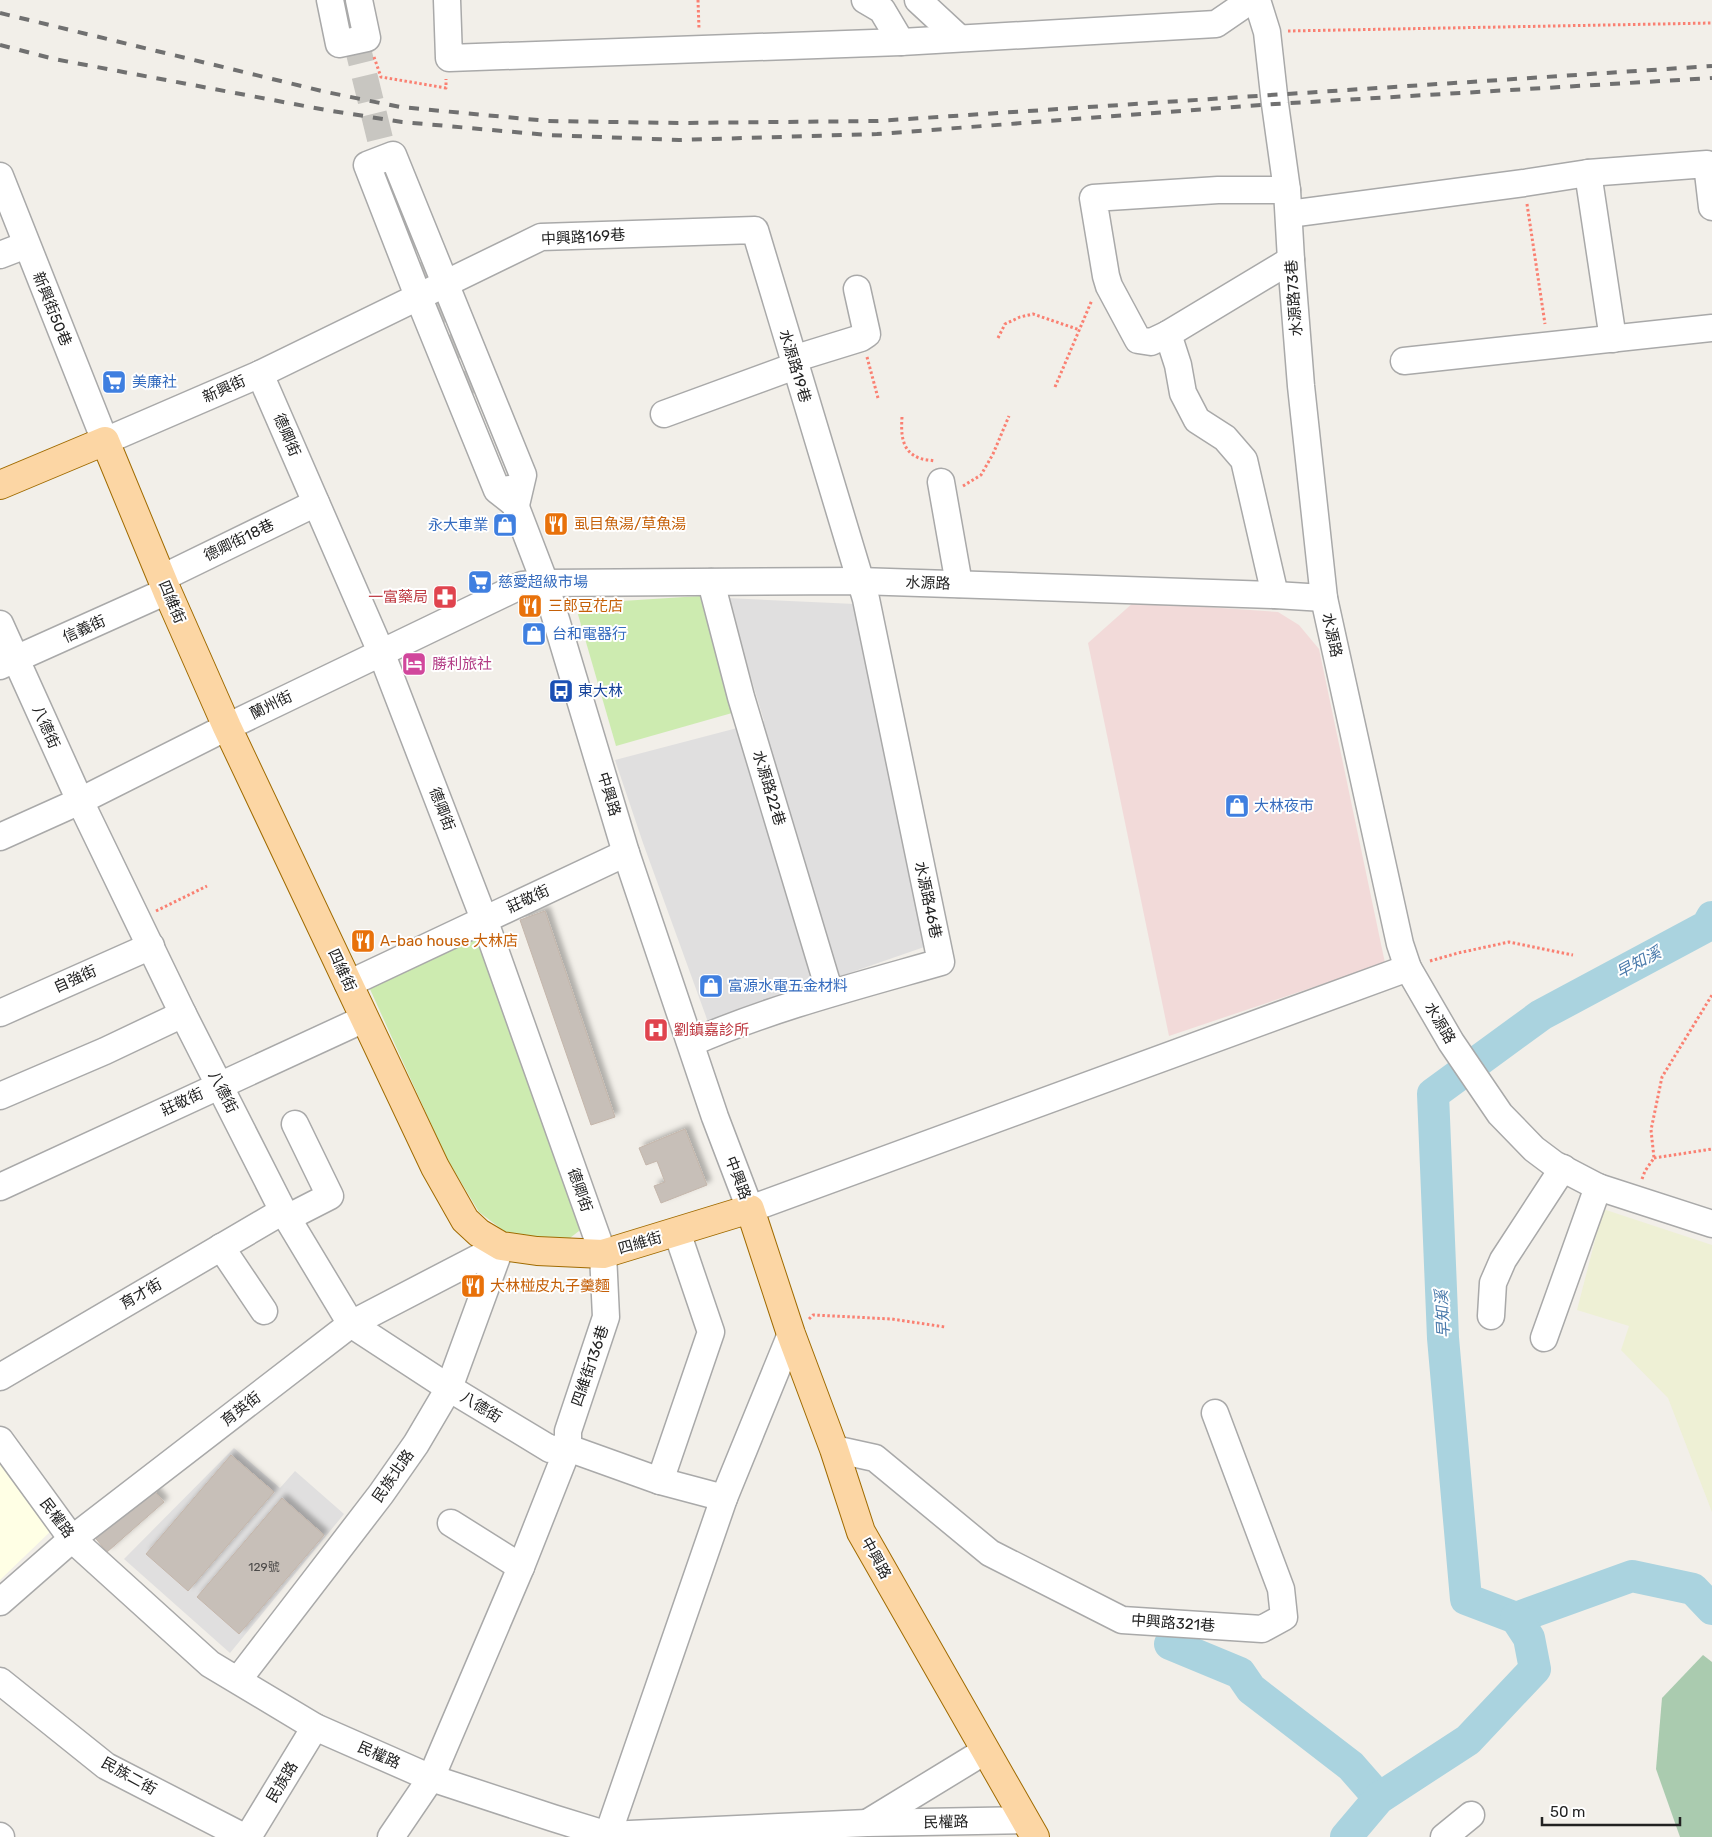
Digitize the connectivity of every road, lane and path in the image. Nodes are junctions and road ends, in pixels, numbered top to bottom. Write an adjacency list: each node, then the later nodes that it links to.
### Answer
1 (330, 0): 2 (street)
2 (358, 0)
3 (447, 0): 11 (street)
4 (698, 0): 11 (path)
5 (865, 0): 10 (street)
6 (918, 0): 9 (street)
7 (1251, 0): 9 (street)
8 (1257, 0): 15 (street, 水源路73巷)
9 (959, 38): 10 (street)
10 (901, 42): 11 (street)
11 (699, 49)
12 (1588, 173): 14 (street); 16 (street); 30 (street)
13 (0, 176): 18 (street, 新興街50巷)
14 (1524, 183): 15 (street); 31 (path)
15 (1288, 202): 20 (street, 水源路73巷); 22 (street)
16 (1712, 207)
17 (672, 233): 21 (street, 中興路169巷); 33 (street, 水源路19巷)
18 (26, 245): 19 (street); 40 (street, 新興街50巷)
19 (0, 255)
20 (1291, 260): 27 (street); 51 (street, 水源路73巷)
21 (444, 282): 24 (street, 新興街); 24 (street); 43 (street)
22 (1109, 286): 26 (path); 27 (street)
23 (857, 289): 28 (street)
24 (418, 296): 34 (street, 新興街); 43 (street)
25 (1712, 328): 30 (street)
26 (1080, 330): 29 (path); 35 (path)
27 (1168, 334): 50 (street)
28 (861, 338): 33 (street); 36 (path)
29 (998, 338)
30 (1613, 339): 31 (street)
31 (1548, 346): 32 (street)
32 (1404, 361)
33 (794, 362): 37 (street); 45 (street, 水源路19巷)
34 (260, 374): 40 (street, 新興街); 44 (street, 德卿街)
35 (1055, 387)
36 (878, 398)
37 (664, 414)
38 (1009, 416): 41 (path)
39 (902, 417): 41 (path)
40 (105, 441): 42 (main road, 新興街); 48 (main road, 四維街)
41 (940, 482): 49 (street)
42 (0, 485)
43 (512, 497): 47 (street, 中興路)
44 (316, 503): 48 (street, 德卿街18巷); 53 (street, 德卿街)
45 (859, 581): 46 (street, 水源路); 49 (street, 水源路); 66 (street, 水源路46巷)
46 (711, 582): 47 (street, 水源路); 66 (street, 水源路22巷)
47 (545, 583): 53 (street, 蘭州街); 58 (street, 中興路)
48 (164, 584): 54 (street, 信義街); 55 (main road, 四維街)
49 (959, 584): 50 (street, 水源路)
50 (1275, 595): 51 (street, 水源路)
51 (1324, 598): 64 (street, 水源路)
52 (0, 624): 54 (street, 八德街)
53 (381, 652): 55 (street, 蘭州街); 60 (street, 德卿街)
54 (8, 663): 56 (street, 八德街)
55 (227, 727): 56 (street, 蘭州街); 65 (main road, 四維街)
56 (80, 801): 57 (street, 蘭州街); 61 (street, 八德街)
57 (0, 837)
58 (626, 853): 60 (street, 莊敬街); 71 (street, 中興路)
59 (207, 886): 61 (path)
60 (484, 919): 65 (street, 莊敬街); 85 (street, 德卿街)
61 (138, 920): 62 (street, 八德街)
62 (150, 946): 68 (street, 自強街); 69 (street, 八德街)
63 (1573, 955): 64 (path)
64 (1408, 968): 76 (street, 水源路); 79 (street)
65 (348, 984): 70 (main road, 四維街)
66 (830, 994): 71 (street, 水源路46巷)
67 (1712, 995): 75 (path)
68 (0, 1012)
69 (184, 1014): 72 (street, 八德街); 73 (street)
70 (364, 1018): 72 (street, 莊敬街); 83 (main road, 四維街)
71 (691, 1043): 79 (street, 中興路)
72 (220, 1085): 77 (street, 莊敬街); 80 (street, 八德街)
73 (0, 1096)
74 (295, 1124): 80 (street, 育才街)
75 (1712, 1149)
76 (1563, 1168): 78 (street, 水源路); 87 (street)
77 (0, 1187)
78 (1598, 1187): 81 (street, 水源路); 91 (street)
79 (750, 1210): 82 (main road, 四維街); 90 (main road, 中興路)
80 (285, 1214): 84 (street, 育才街); 88 (street, 八德街)
81 (1712, 1224)
82 (677, 1232): 85 (main road, 四維街); 98 (street)
83 (501, 1246): 85 (main road, 四維街); 88 (street, 育英街); 93 (street, 民族北路)
84 (221, 1247): 86 (street); 92 (street, 育才街)
85 (603, 1254): 96 (street, 四維街136巷)
86 (264, 1311)
87 (1491, 1316)
88 (351, 1324): 93 (street, 八德街); 101 (street, 育英街)
89 (945, 1327): 90 (path)
90 (791, 1334): 97 (main road, 中興路); 99 (street)
91 (1544, 1338)
92 (0, 1377)
93 (449, 1388): 96 (street, 八德街); 104 (street, 民族北路)
94 (1215, 1413): 97 (street, 中興路321巷)
95 (0, 1440): 101 (street, 民權路)
96 (568, 1448): 98 (street, 八德街); 102 (street)
97 (834, 1449): 107 (main road, 中興路)
98 (660, 1481): 99 (street, 八德街)
99 (724, 1498): 112 (street)
100 (451, 1523): 102 (street)
101 (72, 1539): 103 (street, 育英街); 104 (street, 民權路)
102 (522, 1567): 108 (street)
103 (0, 1602)
104 (238, 1680): 106 (street, 民權路)
105 (0, 1681): 113 (street, 民族二街)
106 (316, 1727): 108 (street, 民權路); 113 (street, 民族路)
107 (985, 1751): 110 (street, 民權路); 111 (main road, 中興路)
108 (431, 1778): 112 (street, 民權路); 114 (street)
109 (1471, 1815): 115 (street)
110 (867, 1823): 111 (street, 民權路); 112 (street, 民權路)
111 (1030, 1829)
112 (607, 1836)
113 (246, 1837)
114 (391, 1837)
115 (1444, 1837)

